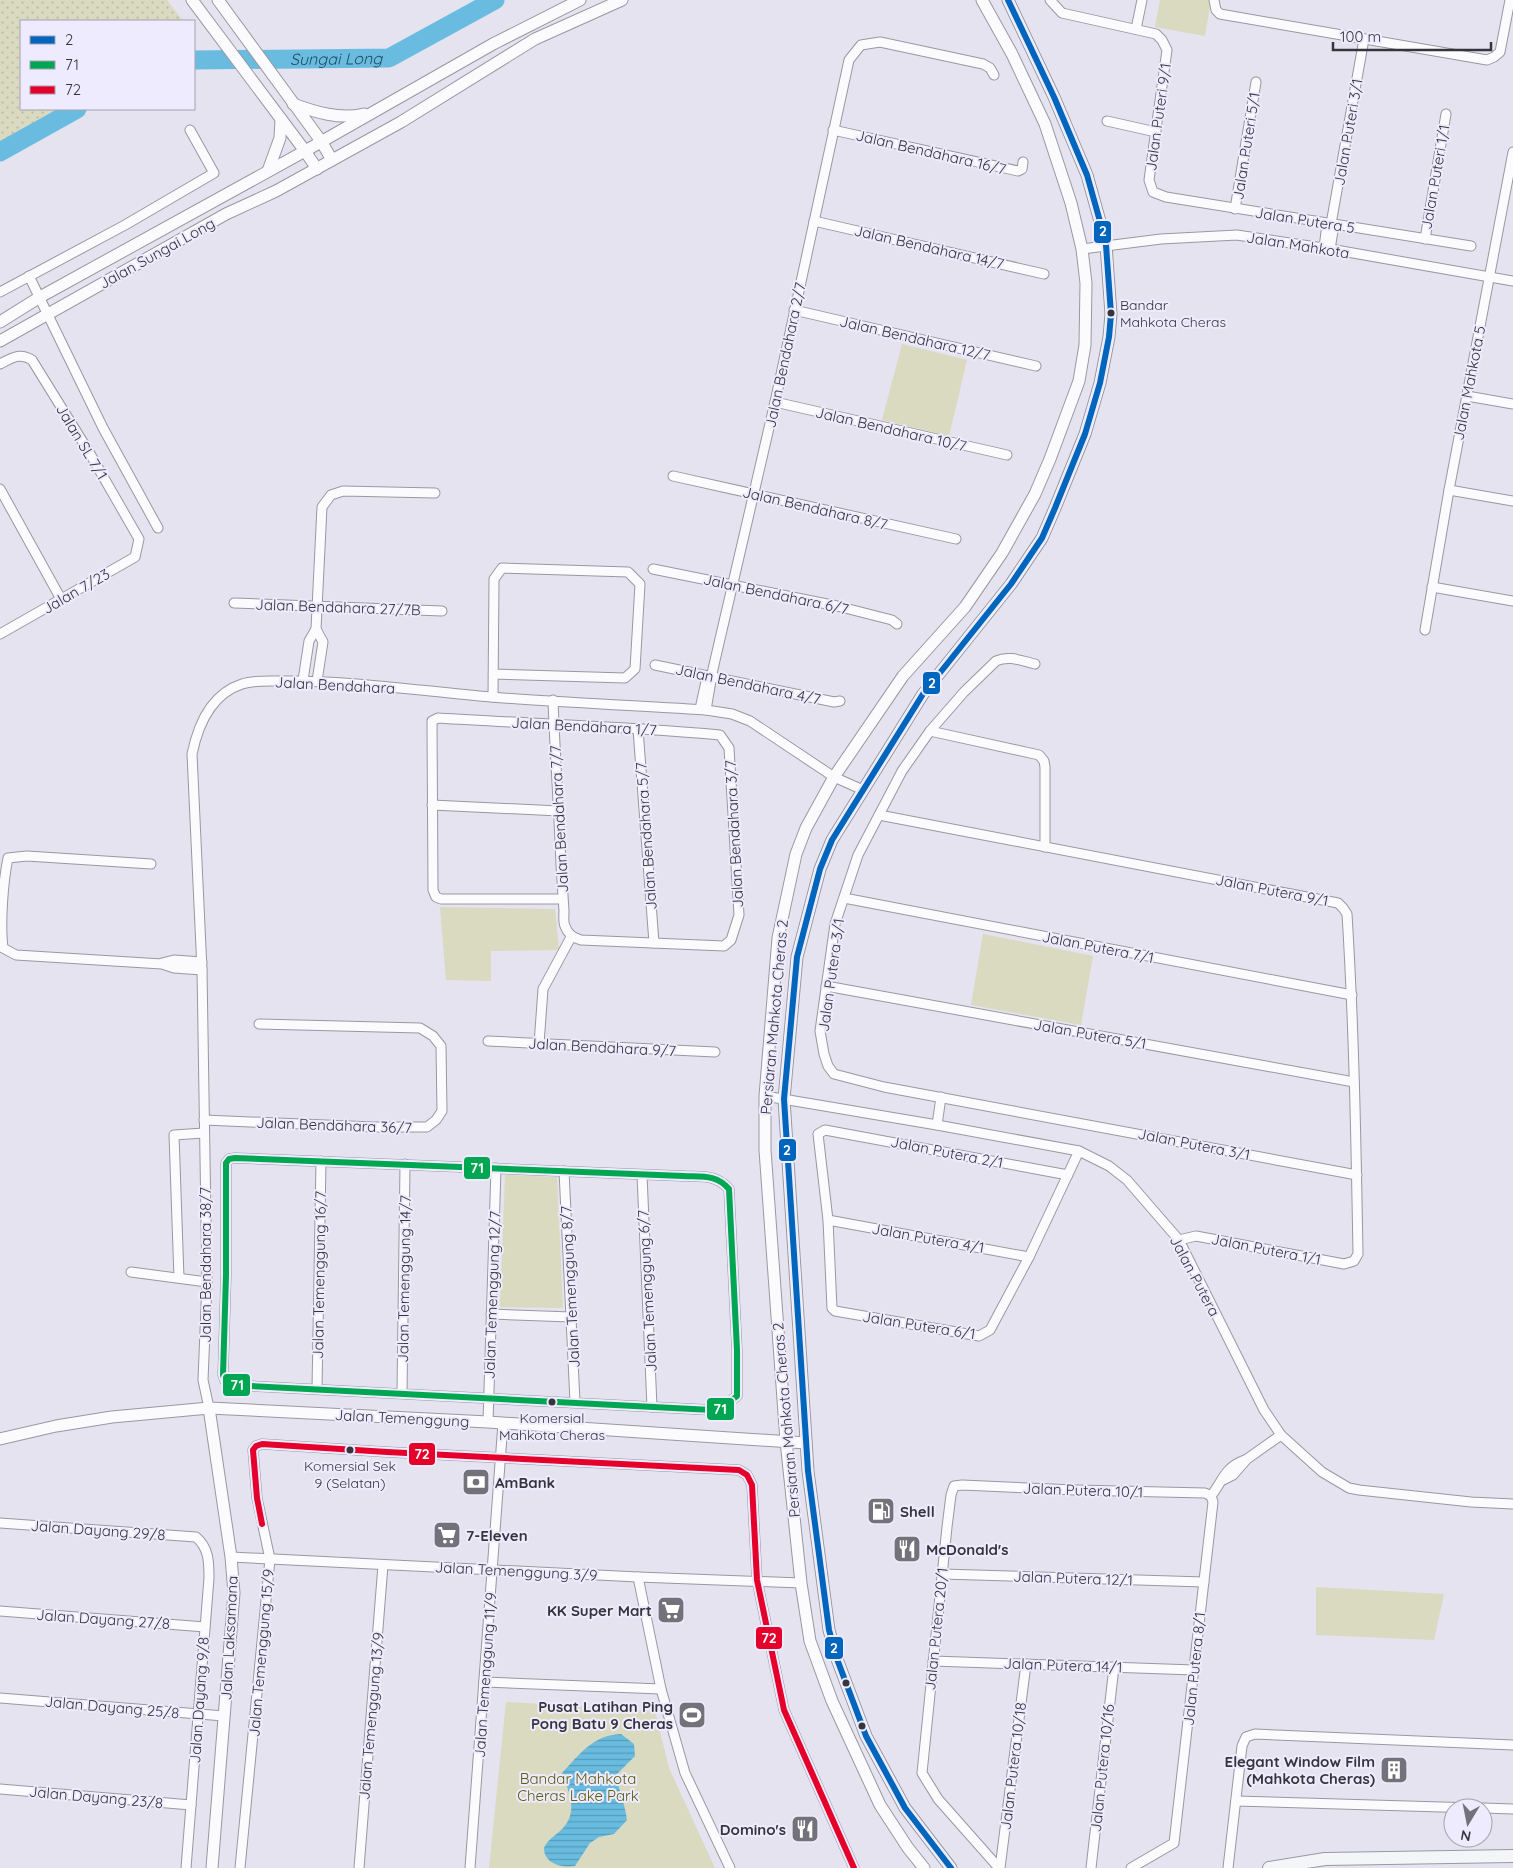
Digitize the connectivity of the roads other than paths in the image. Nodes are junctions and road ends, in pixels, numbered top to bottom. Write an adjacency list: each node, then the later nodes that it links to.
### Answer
1 (192, 0): 20 (street)
2 (218, 0): 17 (street)
3 (580, 0): 11 (street, Jalan Sungai Long)
4 (622, 0): 14 (street, Jalan Sungai Long)
5 (982, 0): 39 (street, Persiaran Mahkota Cheras 2)
6 (1008, 0): 37 (street, Persiaran Mahkota Cheras 2)
7 (1050, 0): 12 (street, Jalan Puteri 9/1)
8 (1142, 0): 12 (street)
9 (1214, 0): 13 (street)
10 (1510, 0): 13 (street)
11 (528, 25): 14 (street); 18 (street, Jalan Sungai Long)
12 (1136, 29): 24 (street, Jalan Puteri 9/1)
13 (1364, 39): 35 (street, Jalan Puteri 3/1)
14 (535, 40): 28 (street, Jalan Sungai Long)
15 (994, 74): 23 (street, Jalan Bendahara 2/7)
16 (1256, 82): 33 (street, Jalan Puteri 5/1)
17 (292, 104): 18 (street); 25 (street)
18 (375, 111): 25 (street, Jalan Sungai Long)
19 (1446, 114): 36 (street, Jalan Puteri 1/1)
20 (281, 119): 26 (street); 31 (street)
21 (1107, 121): 24 (street)
22 (190, 130): 42 (street)
23 (834, 130): 29 (street, Jalan Bendahara 16/7); 34 (street, Jalan Bendahara 2/7)
24 (1156, 132): 32 (street, Jalan Puteri 9/1)
25 (321, 141): 26 (street, Jalan Sungai Long); 28 (street)
26 (305, 151): 30 (street); 31 (street, Jalan Sungai Long)
27 (1513, 152): 43 (street, Jalan Mahkota 5)
28 (332, 160): 30 (street, Jalan Sungai Long)
29 (1023, 162)
30 (317, 169): 48 (street, Jalan Sungai Long)
31 (268, 171): 46 (street, Jalan Sungai Long)
32 (1149, 180): 33 (street, Jalan Putera 5)
33 (1235, 209): 35 (street, Jalan Putera 5)
34 (814, 221): 41 (street, Jalan Bendahara 14/7); 47 (street, Jalan Bendahara 2/7)
35 (1330, 224): 36 (street, Jalan Putera 5); 40 (street, Jalan Puteri 3/1)
36 (1425, 239): 38 (street, Jalan Putera 5)
37 (1106, 245): 39 (street, Jalan Mahkota); 40 (street, Jalan Mahkota); 93 (street, Persiaran Mahkota Cheras 2)
38 (1471, 246)
39 (1082, 248): 92 (street, Persiaran Mahkota Cheras 2)
40 (1327, 249): 43 (street, Jalan Mahkota)
41 (1044, 274)
42 (29, 276): 45 (street); 46 (street)
43 (1489, 276): 44 (street, Jalan Mahkota); 53 (street, Jalan Mahkota 5)
44 (1513, 281)
45 (0, 292)
46 (40, 297): 48 (street); 49 (street, Jalan Sungai Long)
47 (794, 310): 52 (street, Jalan Bendahara 12/7); 54 (street, Jalan Bendahara 2/7)
48 (48, 314): 50 (street, Jalan Sungai Long); 63 (street)
49 (0, 322)
50 (0, 341)
51 (0, 364): 64 (street, Jalan SL 7/1)
52 (1036, 366)
53 (1467, 396): 55 (street); 59 (street, Jalan Mahkota 5)
54 (775, 402): 56 (street, Jalan Bendahara 10/7); 61 (street, Jalan Bendahara 2/7)
55 (1513, 404)
56 (1008, 455)
57 (673, 476): 61 (street, Jalan Bendahara 8/7)
58 (0, 489): 69 (street)
59 (1449, 490): 62 (street); 68 (street)
60 (435, 493): 72 (street)
61 (753, 494): 65 (street, Jalan Bendahara 8/7); 67 (street, Jalan Bendahara 2/7)
62 (1513, 501)
63 (158, 528)
64 (139, 539): 69 (street, Jalan 7/23)
65 (956, 539)
66 (653, 569): 67 (street, Jalan Bendahara 6/7)
67 (733, 585): 74 (street, Jalan Bendahara 6/7); 80 (street, Jalan Bendahara 2/7)
68 (1432, 587): 70 (street); 76 (street)
69 (61, 600): 77 (street, Jalan 7/23)
70 (1513, 601)
71 (234, 603): 72 (street, Jalan Bendahara 27/7B)
72 (317, 606): 73 (street, Jalan Bendahara 27/7B); 75 (street)
73 (442, 611)
74 (896, 624)
75 (316, 629): 82 (street); 83 (street)
76 (1425, 630)
77 (0, 634)
78 (1035, 664): 90 (street, Jalan Putera 3/1)
79 (655, 665): 80 (street, Jalan Bendahara 4/7)
80 (711, 673): 86 (street, Jalan Bendahara 4/7); 87 (street, Jalan Bendahara 2/7)
81 (493, 674): 81 (street); 84 (street)
82 (303, 680): 83 (street, Jalan Bendahara); 103 (street, Jalan Bendahara)
83 (317, 681): 84 (street, Jalan Bendahara)
84 (493, 697): 85 (street, Jalan Bendahara)
85 (553, 700): 87 (street, Jalan Bendahara); 88 (street, Jalan Bendahara 7/7)
86 (840, 701)
87 (703, 709): 92 (street, Jalan Bendahara)
88 (554, 725): 89 (street, Jalan Bendahara 1/7); 94 (street, Jalan Bendahara 1/7); 95 (street, Jalan Bendahara 7/7)
89 (638, 729): 91 (street, Jalan Bendahara 1/7); 102 (street, Jalan Bendahara 5/7)
90 (930, 731): 96 (street, Jalan Putera 3/1); 97 (street)
91 (729, 748): 102 (street, Jalan Bendahara 3/7)
92 (834, 776): 93 (street, Jalan Bendahara); 111 (street, Persiaran Mahkota Cheras 2)
93 (863, 790): 113 (street, Persiaran Mahkota Cheras 2)
94 (432, 805): 95 (street); 100 (street)
95 (559, 812): 100 (street, Jalan Bendahara 7/7)
96 (880, 815): 97 (street, Jalan Putera 9/1); 99 (street, Jalan Putera 3/1)
97 (1045, 847): 105 (street, Jalan Putera 9/1)
98 (151, 864): 103 (street)
99 (844, 898): 104 (street, Jalan Putera 3/1); 105 (street, Jalan Putera 7/1)
100 (563, 900): 101 (street, Jalan Bendahara 7/7)
101 (571, 937): 102 (street); 108 (street)
102 (654, 943)
103 (202, 966): 114 (street, Jalan Bendahara)
104 (826, 986): 110 (street, Jalan Putera 5/1); 112 (street, Jalan Putera 3/1)
105 (1352, 995): 110 (street, Jalan Putera 9/1)
106 (259, 1024): 114 (street, Jalan Bendahara 36/7)
107 (488, 1041): 108 (street, Jalan Bendahara 9/7)
108 (539, 1044): 109 (street, Jalan Bendahara 9/7)
109 (715, 1052)
110 (1354, 1082): 125 (street, Jalan Putera 9/1)
111 (765, 1096): 113 (street, Jalan Putera); 145 (street, Persiaran Mahkota Cheras 2)
112 (942, 1097): 115 (street); 125 (street, Jalan Putera 3/1)
113 (784, 1099): 115 (street, Jalan Putera); 146 (street, Persiaran Mahkota Cheras 2)
114 (204, 1120): 117 (street, Jalan Bendahara 38/7)
115 (937, 1125): 118 (street, Jalan Putera)
116 (825, 1130): 124 (street, Jalan Putera 2/1); 126 (street, Jalan Putera 6/1)
117 (204, 1133): 131 (street); 132 (street, Jalan Bendahara 38/7)
118 (1079, 1151): 124 (street, Jalan Putera 6/1); 127 (street, Jalan Putera)
119 (321, 1161): 120 (street); 135 (street, Jalan Temenggung 16/7); 135 (street)
120 (405, 1164): 121 (street); 136 (street, Jalan Temenggung 14/7)
121 (496, 1168): 122 (street); 133 (street, Jalan Temenggung 12/7)
122 (564, 1171): 123 (street); 134 (street, Jalan Temenggung 8/7)
123 (642, 1175): 139 (street, Jalan Temenggung 6/7); 139 (street)
124 (1068, 1175): 128 (street, Jalan Putera 6/1)
125 (1357, 1175): 129 (street, Jalan Putera 9/1)
126 (828, 1220): 128 (street, Jalan Putera 4/1); 128 (street, Jalan Putera 6/1)
127 (1179, 1240): 129 (street, Jalan Putera 1/1); 143 (street, Jalan Putera)
128 (1029, 1257)
129 (1354, 1261)
130 (131, 1272): 131 (street)
131 (179, 1278): 132 (street)
132 (207, 1282): 140 (street, Jalan Bendahara 38/7)
133 (491, 1314): 134 (street); 137 (street, Jalan Temenggung 12/7)
134 (571, 1317): 138 (street, Jalan Temenggung 8/7)
135 (317, 1389): 136 (street)
136 (402, 1393): 137 (street)
137 (488, 1398): 138 (street); 141 (street, Jalan Temenggung 12/7)
138 (575, 1402): 139 (street)
139 (652, 1407)
140 (209, 1408): 141 (street, Jalan Temenggung); 144 (street, Jalan Temenggung); 153 (street, Jalan Laksamana)
141 (488, 1422): 142 (street, Jalan Temenggung)
142 (504, 1423): 145 (street, Jalan Temenggung); 147 (street, Jalan Temenggung 11/9)
143 (1280, 1434): 149 (street); 150 (street, Jalan Putera)
144 (0, 1439)
145 (786, 1441): 146 (street, Jalan Temenggung); 161 (street, Persiaran Mahkota Cheras 2)
146 (806, 1443): 191 (street, Persiaran Mahkota Cheras 2)
147 (501, 1458): 154 (street, Jalan Temenggung 15/9); 156 (street, Jalan Temenggung 11/9); 159 (street)
148 (954, 1486): 149 (street, Jalan Putera 10/1); 157 (street, Jalan Putera 20/1)
149 (1211, 1496): 160 (street, Jalan Putera 8/1)
150 (1513, 1504)
151 (0, 1523): 152 (street, Jalan Dayang 29/8)
152 (196, 1537): 163 (street, Jalan Dayang 9/8)
153 (231, 1557): 154 (street, Jalan Temenggung 3/9); 172 (street, Jalan Laksamana)
154 (270, 1559): 155 (street, Jalan Temenggung 3/9); 185 (street, Jalan Temenggung 15/9)
155 (383, 1565): 156 (street, Jalan Temenggung 3/9); 186 (street, Jalan Temenggung 13/9)
156 (492, 1570): 158 (street, Jalan Temenggung 3/9); 168 (street, Jalan Temenggung 11/9)
157 (942, 1574): 160 (street, Jalan Putera 12/1); 164 (street, Jalan Putera 20/1)
158 (638, 1577): 159 (street, Jalan Temenggung 3/9); 169 (street)
159 (756, 1580): 161 (street, Jalan Temenggung 3/9); 189 (street)
160 (1204, 1582): 167 (street, Jalan Putera 8/1)
161 (801, 1583): 190 (street, Persiaran Mahkota Cheras 2)
162 (0, 1611): 163 (street, Jalan Dayang 27/8)
163 (205, 1626): 171 (street, Jalan Dayang 9/8)
164 (932, 1661): 165 (street, Jalan Putera 14/1); 192 (street, Jalan Putera 20/1)
165 (1026, 1664): 166 (street, Jalan Putera 14/1); 192 (street, Jalan Putera 10/18)
166 (1114, 1667): 167 (street, Jalan Putera 14/1); 193 (street, Jalan Putera 10/16)
167 (1194, 1670): 194 (street, Jalan Putera 8/1)
168 (484, 1682): 169 (street); 187 (street, Jalan Temenggung 11/9)
169 (661, 1689): 188 (street)
170 (0, 1698): 171 (street, Jalan Dayang 25/8)
171 (198, 1714): 172 (street, Jalan Dayang 25/8); 176 (street, Jalan Dayang 9/8)
172 (224, 1716): 184 (street, Jalan Laksamana)
173 (1513, 1745): 175 (street)
174 (0, 1789): 176 (street, Jalan Dayang 23/8)
175 (1236, 1801): 177 (street); 195 (street)
176 (191, 1805): 183 (street, Jalan Dayang 9/8)
177 (1443, 1807)
178 (1493, 1808): 179 (street)
179 (1513, 1809)
180 (1513, 1846): 181 (main road)
181 (1496, 1856): 182 (main road); 196 (main road)
182 (1513, 1856)
183 (186, 1868)
184 (212, 1868)
185 (240, 1868)
186 (358, 1868)
187 (470, 1868)
188 (730, 1868)
189 (854, 1868)
190 (924, 1868)
191 (951, 1868)
192 (999, 1868)
193 (1092, 1868)
194 (1131, 1868)
195 (1228, 1868)
196 (1269, 1868)

